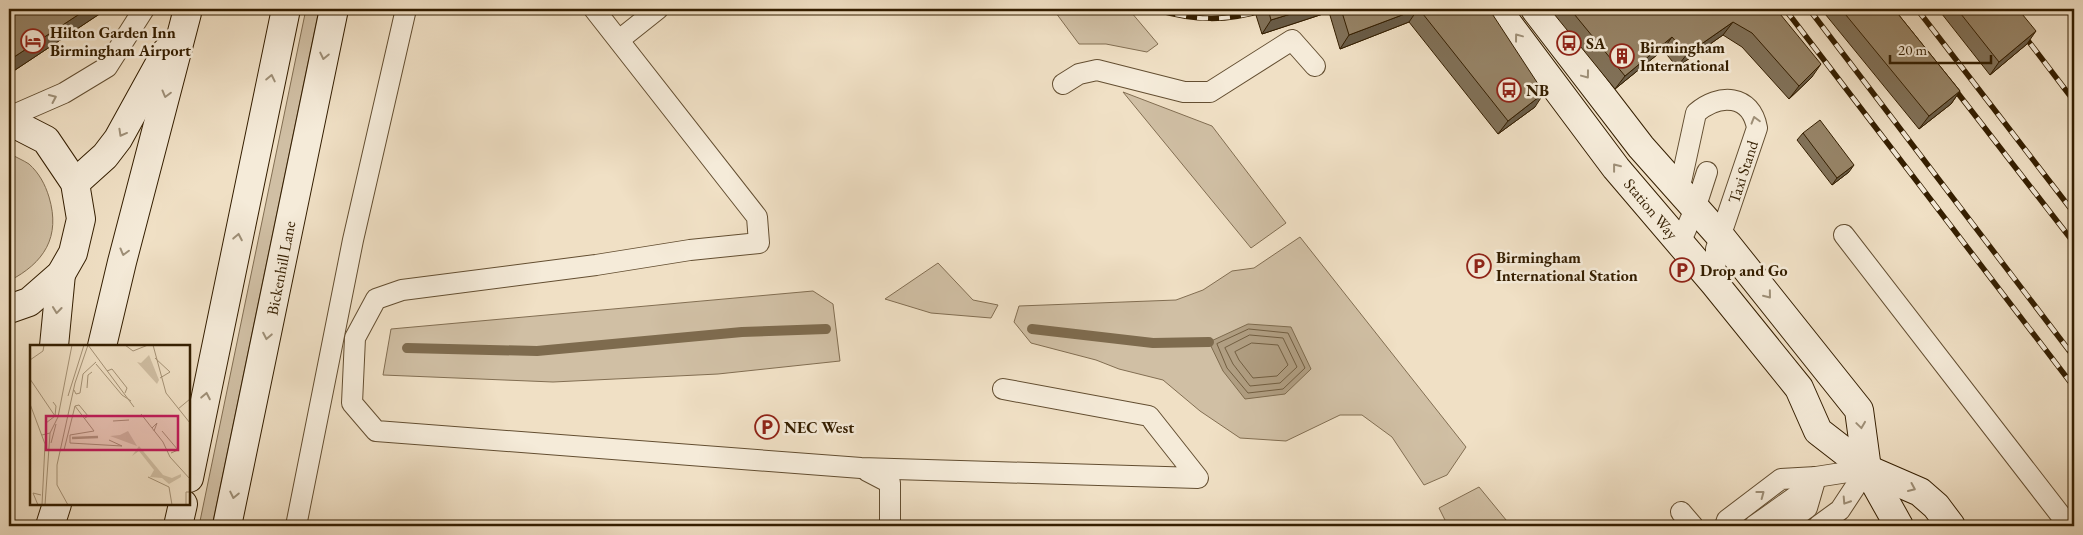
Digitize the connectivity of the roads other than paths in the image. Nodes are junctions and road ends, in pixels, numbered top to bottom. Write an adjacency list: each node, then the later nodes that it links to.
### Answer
1 (144, 9): 13 (lane, one-way to 1)
2 (286, 9): 28 (street, one-way to 2)
3 (334, 9): 36 (street, Bickenhill Lane, one-way to 36)
4 (406, 9): 37 (lane)
5 (594, 9): 10 (lane)
6 (658, 9): 10 (lane)
7 (1497, 9): 19 (street, Station Way, one-way to 7)
8 (1535, 9): 16 (street, Station Way, one-way to 16)
9 (188, 11): 15 (street, one-way to 15); 24 (street, one-way to 24)
10 (619, 40): 26 (lane)
11 (1315, 66): 12 (lane)
12 (1063, 84)
13 (9, 119): 15 (street)
14 (1707, 172): 16 (lane)
15 (75, 183): 20 (street)
16 (1687, 200): 18 (street, Station Way); 18 (lane, Taxi Stand, one-way to 16); 19 (lane)
17 (1844, 235): 45 (lane)
18 (1721, 237): 21 (lane, Taxi Stand); 27 (street, Station Way, one-way to 27)
19 (1680, 243): 21 (street, Station Way)
20 (61, 274): 22 (street); 23 (street, one-way to 23)
21 (1715, 284): 27 (street, Station Way)
22 (9, 309)
23 (54, 345)
24 (102, 345)
25 (1003, 389): 26 (lane)
26 (861, 468): 38 (lane)
27 (1867, 469): 29 (lane); 42 (lane, one-way to 42); 43 (street, Station Way); 44 (street, Station Way, one-way to 44)
28 (190, 473)
29 (1816, 477): 39 (lane, one-way to 29); 40 (lane); 41 (lane)
30 (38, 505): 33 (street)
31 (57, 505): 34 (street)
32 (183, 505): 35 (street)
33 (36, 526)
34 (50, 526)
35 (178, 526)
36 (227, 526)
37 (296, 526)
38 (890, 526)
39 (1725, 526)
40 (1754, 526)
41 (1782, 526)
42 (1818, 526)
43 (1899, 526)
44 (1951, 526)
45 (2069, 526)

